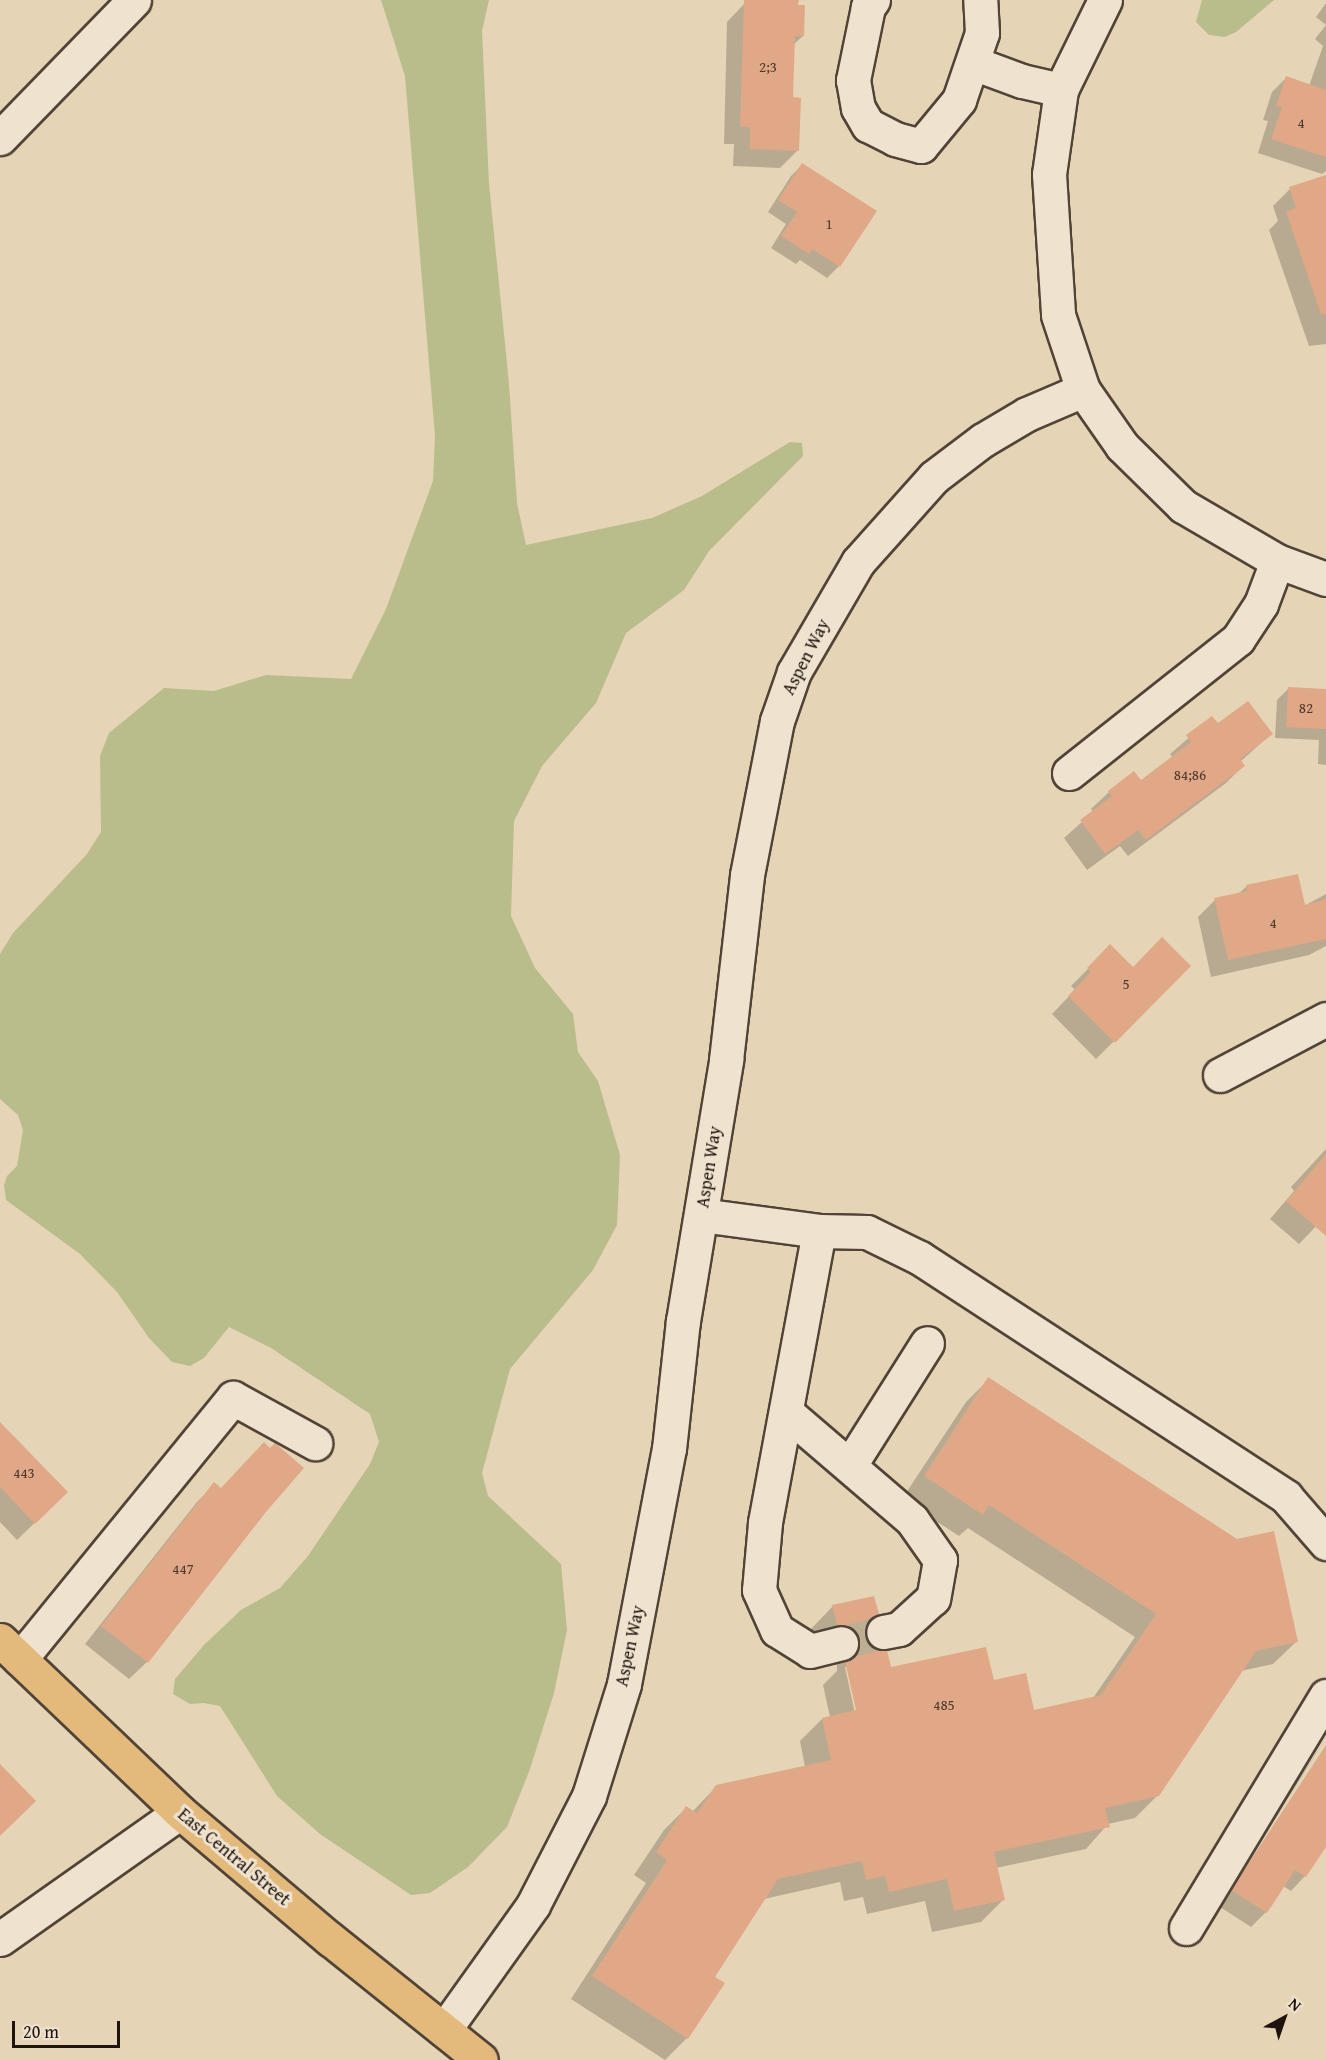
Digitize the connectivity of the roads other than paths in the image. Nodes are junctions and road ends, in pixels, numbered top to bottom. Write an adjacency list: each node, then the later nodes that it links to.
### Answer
1 (134, 0): 7 (street)
2 (873, 0): 5 (street)
3 (980, 0): 5 (street)
4 (1105, 0): 6 (street)
5 (973, 63): 6 (street)
6 (1060, 90): 8 (street)
7 (0, 138)
8 (1083, 390): 9 (street); 14 (street, Aspen Way)
9 (1277, 561): 10 (street); 11 (street)
10 (1326, 579)
11 (1069, 773)
12 (1326, 1019): 13 (street)
13 (1220, 1075)
14 (701, 1215): 15 (street); 28 (street, Aspen Way)
15 (819, 1231): 17 (street); 20 (street)
16 (927, 1342): 19 (street)
17 (786, 1412): 19 (street); 22 (street)
18 (315, 1443): 23 (street)
19 (850, 1465): 21 (street)
20 (1326, 1543)
21 (883, 1632)
22 (841, 1642)
23 (10, 1649): 25 (main road, East Central Street)
24 (1326, 1696): 26 (street)
25 (180, 1812): 27 (street); 28 (main road, East Central Street)
26 (1186, 1928)
27 (0, 1939)
28 (444, 2030): 29 (main road, East Central Street)
29 (481, 2060)

